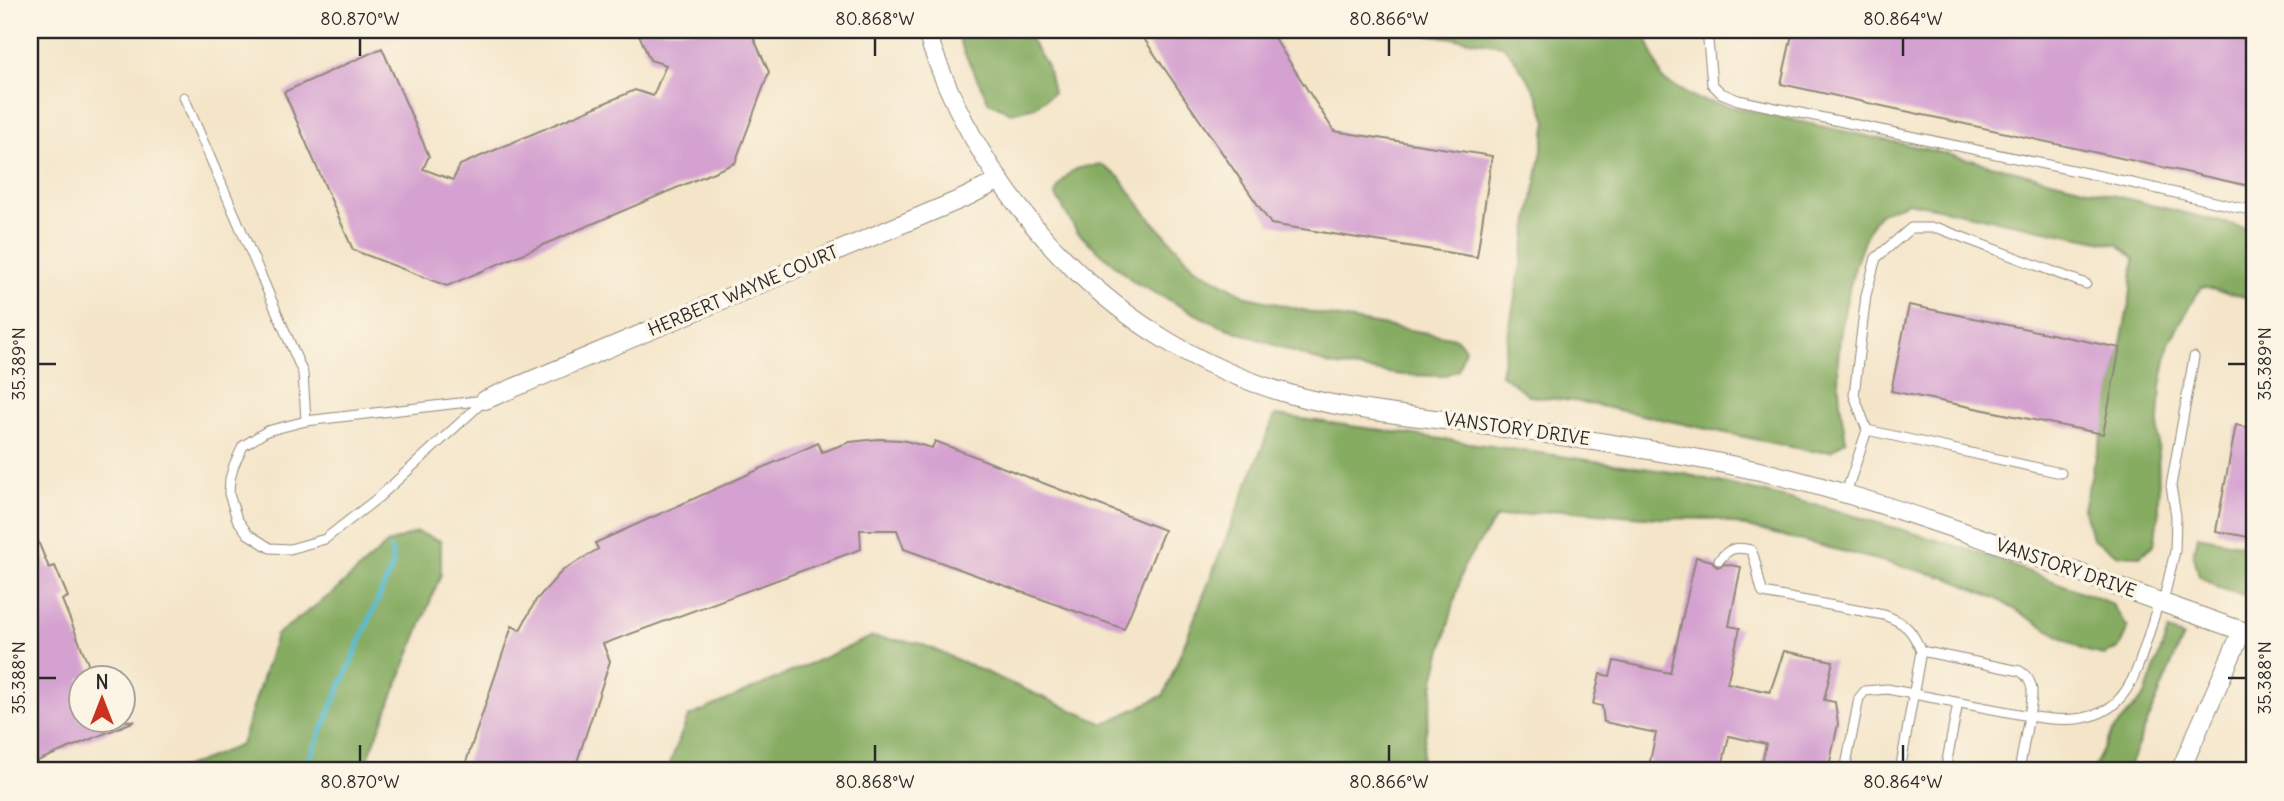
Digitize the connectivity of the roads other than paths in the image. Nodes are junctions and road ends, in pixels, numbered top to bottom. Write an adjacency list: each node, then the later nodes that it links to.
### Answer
1 (926, 30): 4 (street, VANSTORY DRIVE)
2 (1707, 30): 5 (lane)
3 (184, 97): 9 (lane)
4 (1000, 180): 8 (street, HERBERT WAYNE COURT); 12 (street, VANSTORY DRIVE)
5 (2254, 211)
6 (2086, 284): 10 (lane)
7 (2194, 357): 14 (lane)
8 (485, 400): 9 (lane); 9 (lane)
9 (306, 421)
10 (1867, 430): 11 (lane); 12 (lane)
11 (2061, 474)
12 (1846, 493): 14 (street, VANSTORY DRIVE)
13 (1719, 559): 16 (lane)
14 (2161, 602): 15 (street, VANSTORY DRIVE); 19 (lane)
15 (2248, 633): 24 (street)
16 (1922, 651): 17 (lane); 19 (lane)
17 (1914, 694): 18 (lane); 20 (lane); 21 (lane)
18 (1958, 703): 19 (lane); 22 (lane)
19 (2029, 716): 23 (lane)
20 (1845, 771)
21 (1900, 771)
22 (1945, 771)
23 (2019, 771)
24 (2180, 771)

